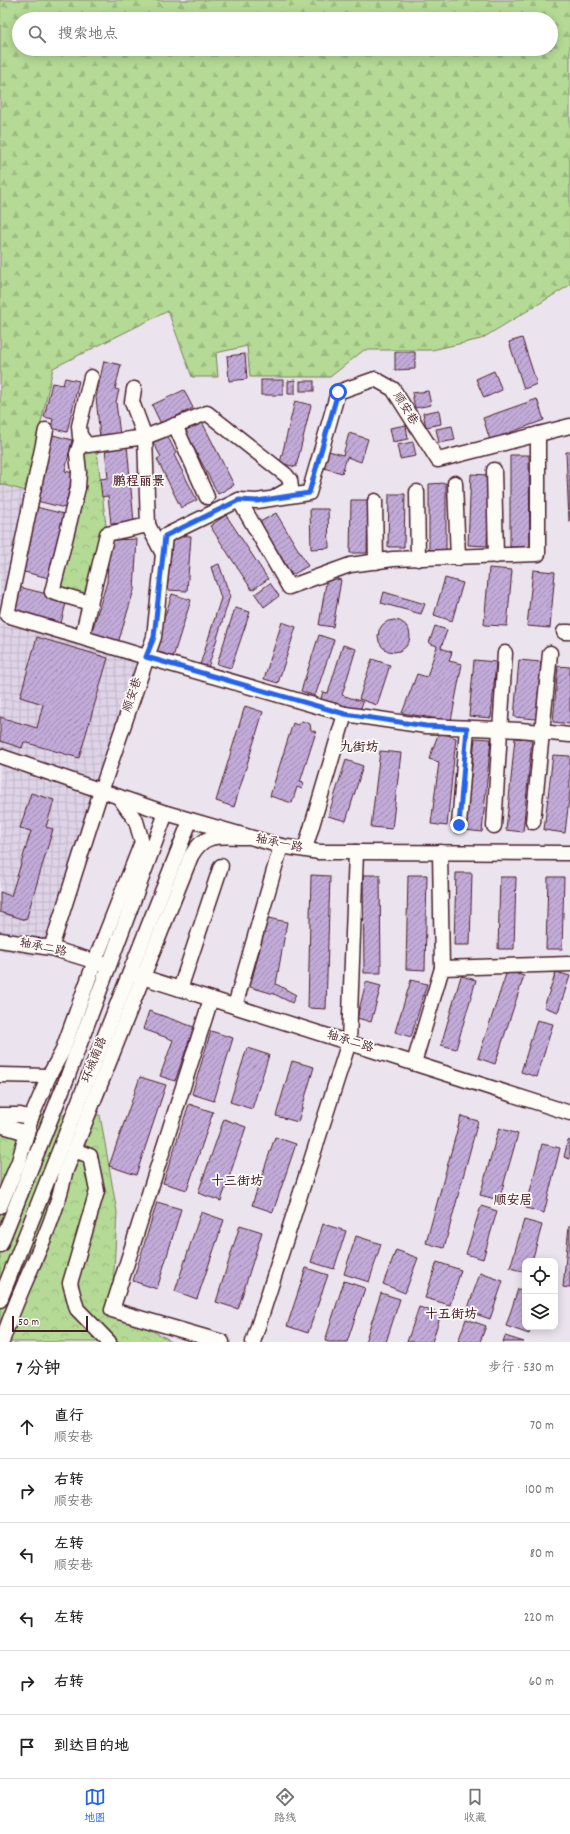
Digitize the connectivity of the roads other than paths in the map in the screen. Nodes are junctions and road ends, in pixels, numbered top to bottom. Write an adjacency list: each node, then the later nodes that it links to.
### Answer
1 (91, 377): 8 (street)
2 (134, 389): 7 (street)
3 (175, 425): 7 (street); 12 (street); 13 (street)
4 (570, 426): 6 (street, 顺安巷)
5 (46, 430): 23 (street)
6 (538, 434): 13 (street, 顺安巷); 18 (street)
7 (145, 437): 8 (street); 16 (street)
8 (82, 438): 22 (street)
9 (494, 470): 18 (street)
10 (455, 483): 19 (street)
11 (417, 492): 20 (street)
12 (207, 497)
13 (271, 499): 14 (street, 顺安巷)
14 (239, 500): 17 (street, 顺安巷); 21 (street)
15 (375, 501): 21 (street)
16 (148, 525): 17 (street); 22 (street)
17 (163, 554): 26 (street, 顺安巷)
18 (496, 556): 19 (street)
19 (458, 558): 20 (street)
20 (418, 559): 21 (street)
21 (376, 562)
22 (90, 602): 23 (street)
23 (82, 638): 26 (street)
24 (505, 653): 29 (street)
25 (550, 653): 30 (street)
26 (146, 657): 27 (street); 33 (street, 顺安巷)
27 (345, 714): 28 (street); 42 (street)
28 (467, 728): 29 (street); 38 (street)
29 (500, 729): 30 (street); 39 (street)
30 (543, 732): 31 (street); 37 (street)
31 (570, 735)
32 (0, 756): 33 (street, 轴承一路)
33 (101, 791): 34 (street, 轴承一路); 48 (street, 顺安巷)
34 (119, 797): 35 (street, 轴承一路); 49 (street)
35 (166, 813): 36 (street, 轴承一路); 51 (street, 环城南路)
36 (190, 821): 40 (street, 轴承一路); 53 (street, 环城南路)
37 (533, 822)
38 (459, 825)
39 (494, 826)
40 (247, 837): 41 (street, 轴承一路); 54 (street)
41 (280, 846): 42 (street, 轴承一路); 57 (street)
42 (305, 850): 43 (street, 轴承一路)
43 (356, 852): 44 (street, 轴承一路); 58 (street)
44 (440, 852): 45 (street, 轴承一路); 52 (street)
45 (570, 853)
46 (222, 866): 55 (street)
47 (0, 940): 48 (street, 轴承二路)
48 (51, 948): 49 (street, 轴承二路)
49 (95, 962): 51 (street, 轴承二路); 61 (street)
50 (570, 964): 52 (street)
51 (109, 966): 69 (street, 环城南路)
52 (442, 968): 59 (street)
53 (130, 973): 54 (street, 轴承二路); 70 (street, 环城南路)
54 (144, 977): 55 (street, 轴承二路); 67 (street)
55 (180, 989): 56 (street, 轴承二路)
56 (211, 998): 57 (street, 轴承二路); 74 (street)
57 (235, 1006): 58 (street, 轴承二路)
58 (349, 1042): 59 (street, 轴承二路); 75 (street)
59 (414, 1063): 62 (street, 轴承二路)
60 (0, 1075): 61 (street)
61 (49, 1076): 64 (street)
62 (570, 1113)
63 (0, 1115): 64 (street)
64 (31, 1118): 66 (street)
65 (0, 1125): 66 (street)
66 (27, 1133): 68 (street)
67 (74, 1150): 72 (street); 73 (street)
68 (0, 1206)
69 (0, 1245)
70 (0, 1300)
71 (0, 1319): 72 (street)
72 (2, 1341)
73 (109, 1342)
74 (222, 1342)
75 (253, 1342)

